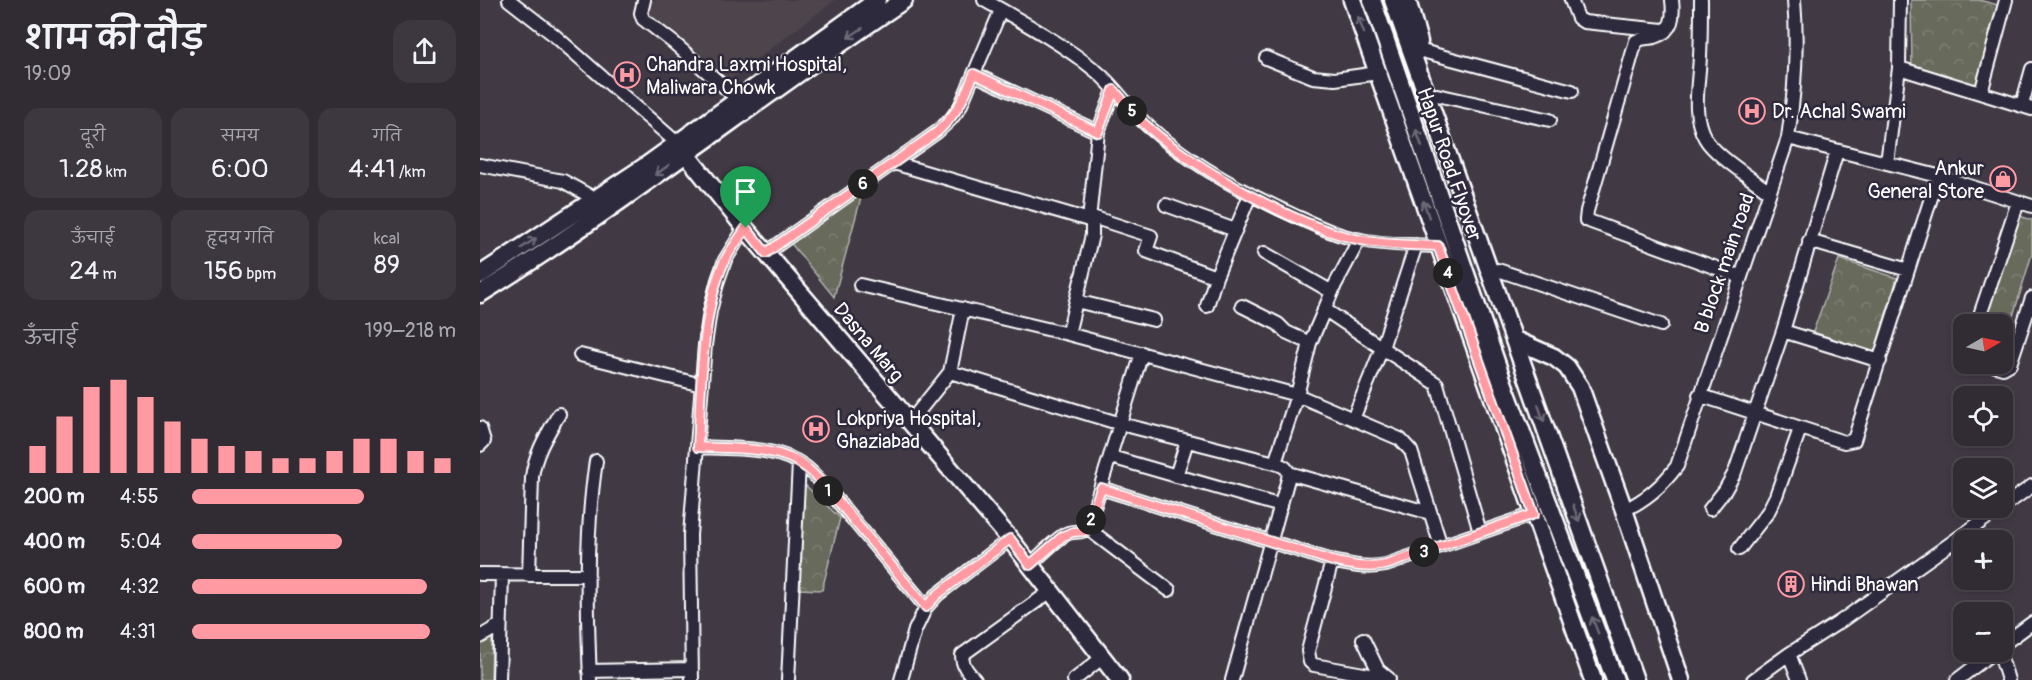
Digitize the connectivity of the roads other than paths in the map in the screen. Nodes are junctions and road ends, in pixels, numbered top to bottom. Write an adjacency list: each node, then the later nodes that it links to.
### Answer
1 (509, 0): 33 (street)
2 (644, 0): 28 (street)
3 (877, 0): 28 (street)
4 (904, 0): 33 (street, one-way to 33)
5 (984, 0): 16 (street)
6 (1352, 0): 22 (street, one-way to 6)
7 (1372, 0): 69 (street, Hapur Road Flyover, one-way to 7)
8 (1393, 0): 71 (street, Hapur Road Flyover)
9 (1407, 0): 18 (street)
10 (1672, 0): 17 (street)
11 (1701, 0): 39 (street)
12 (1794, 0): 32 (street, B block main road)
13 (1900, 0): 20 (street)
14 (2006, 0): 26 (street)
15 (1573, 6): 17 (street)
16 (1001, 10): 23 (street); 24 (street)
17 (1667, 31): 58 (street)
18 (1422, 51): 25 (street); 27 (street)
19 (1266, 57): 22 (street)
20 (1899, 68): 26 (street); 36 (street)
21 (2032, 69): 29 (street)
22 (1378, 73): 51 (street, one-way to 22)
23 (974, 74): 31 (street); 35 (street)
24 (1114, 90): 31 (street); 40 (street)
25 (1572, 91)
26 (1981, 93): 29 (street)
27 (1437, 95): 30 (street); 54 (street)
28 (738, 99): 33 (street)
29 (2027, 107)
30 (1550, 120)
31 (1098, 132): 45 (street)
32 (1788, 138): 34 (street); 39 (street, B block main road)
33 (682, 148): 41 (street); 46 (street, Dasna Marg); 61 (street, one-way to 61)
34 (1837, 151): 36 (street); 49 (street)
35 (894, 163): 45 (street); 52 (street)
36 (1887, 163): 38 (street)
37 (480, 165): 41 (street)
38 (1938, 176): 42 (street); 55 (street)
39 (1769, 192): 58 (street, B block main road)
40 (1250, 195): 47 (street); 48 (street)
41 (595, 199): 56 (street, one-way to 41)
42 (2018, 202): 44 (street); 68 (street)
43 (1166, 204): 47 (street)
44 (2032, 206)
45 (1089, 218): 57 (street); 63 (street)
46 (746, 228): 52 (street, Dasna Marg); 85 (street)
47 (1235, 230): 57 (street)
48 (1359, 240): 50 (street); 60 (street)
49 (1809, 241): 55 (street); 73 (street)
50 (1416, 245): 51 (street); 77 (street)
51 (1438, 246): 69 (street)
52 (766, 253): 91 (street, Dasna Marg)
53 (1264, 253): 60 (street)
54 (1498, 270): 71 (street); 72 (street)
55 (1908, 270): 82 (street)
56 (480, 275)
57 (1216, 277): 64 (street)
58 (1741, 277): 87 (street, B block main road)
59 (860, 285): 66 (street)
60 (1332, 291): 67 (street)
61 (480, 294)
62 (2032, 298): 80 (street)
63 (1076, 301): 70 (street); 74 (street)
64 (1207, 306)
65 (1242, 306): 76 (street)
66 (963, 309): 74 (street); 84 (street)
67 (1324, 309): 76 (street); 77 (street)
68 (1980, 314)
69 (1473, 318): 96 (street); 96 (street, Hapur Road Flyover)
70 (1154, 320)
71 (1509, 324): 75 (street, Hapur Road Flyover)
72 (1661, 325)
73 (1783, 331): 82 (street); 89 (street)
74 (1068, 334): 78 (street)
75 (1515, 340): 81 (street); 83 (street, Hapur Road Flyover)
76 (1310, 343): 86 (street)
77 (1382, 348): 90 (street); 115 (street)
78 (1142, 353): 86 (street); 92 (street)
79 (580, 355): 85 (street)
80 (2013, 355)
81 (1554, 357): 83 (street); 110 (street)
82 (1880, 361): 94 (street)
83 (1526, 369): 150 (street, one-way to 150)
84 (950, 372): 91 (street); 92 (street)
85 (702, 385): 98 (street)
86 (1297, 394): 90 (street); 102 (street)
87 (1699, 395): 89 (street); 110 (street, B block main road)
88 (559, 414): 124 (street)
89 (1756, 414): 94 (street); 109 (street)
90 (1353, 419): 111 (street)
91 (910, 422): 116 (street, Dasna Marg)
92 (1121, 424): 95 (street); 99 (street)
93 (480, 428): 97 (street)
94 (1800, 429): 119 (street)
95 (1187, 441): 102 (street); 104 (street)
96 (1518, 443): 112 (street); 149 (street, one-way to 96)
97 (480, 445)
98 (698, 447): 101 (street); 138 (street)
99 (1111, 457): 104 (street); 106 (street)
100 (596, 461): 125 (street)
101 (799, 463): 128 (street); 142 (street)
102 (1275, 463): 103 (street)
103 (1289, 473): 108 (street); 111 (street)
104 (1176, 476): 108 (street)
105 (2032, 486): 107 (street)
106 (1101, 488): 114 (street); 117 (street)
107 (2013, 499)
108 (1281, 506): 117 (street)
109 (1710, 509)
110 (1624, 510): 151 (street)
111 (1431, 513): 118 (street)
112 (1534, 514): 115 (street); 148 (street)
113 (1986, 518): 134 (street)
114 (1087, 528): 121 (street); 126 (street)
115 (1480, 532): 118 (street)
116 (1010, 539): 121 (street, Dasna Marg); 128 (street)
117 (1270, 541): 120 (street); 147 (street)
118 (1441, 546): 120 (street)
119 (1739, 549)
120 (1332, 561): 140 (street)
121 (1030, 565): 127 (street, Dasna Marg)
122 (480, 574): 123 (street)
123 (502, 575): 124 (street); 130 (street)
124 (529, 575): 125 (street)
125 (588, 575): 139 (street)
126 (1169, 590)
127 (1051, 591): 135 (street, Dasna Marg); 144 (street)
128 (926, 607): 143 (street)
129 (2032, 622): 132 (street)
130 (500, 625): 131 (street); 141 (street)
131 (480, 637)
132 (2013, 637)
133 (1363, 639): 140 (street)
134 (1789, 654): 152 (street); 153 (street)
135 (1103, 657): 145 (street); 146 (street, Dasna Marg)
136 (1982, 662): 154 (street)
137 (2001, 662): 155 (street)
138 (691, 674): 139 (street)
139 (590, 675)
140 (1388, 679)
141 (499, 680)
142 (788, 680)
143 (901, 680)
144 (975, 680)
145 (1074, 680)
146 (1120, 680)
147 (1232, 680)
148 (1593, 680)
149 (1615, 680)
150 (1635, 680)
151 (1681, 680)
152 (1753, 680)
153 (1799, 680)
154 (1957, 680)
155 (2008, 680)

